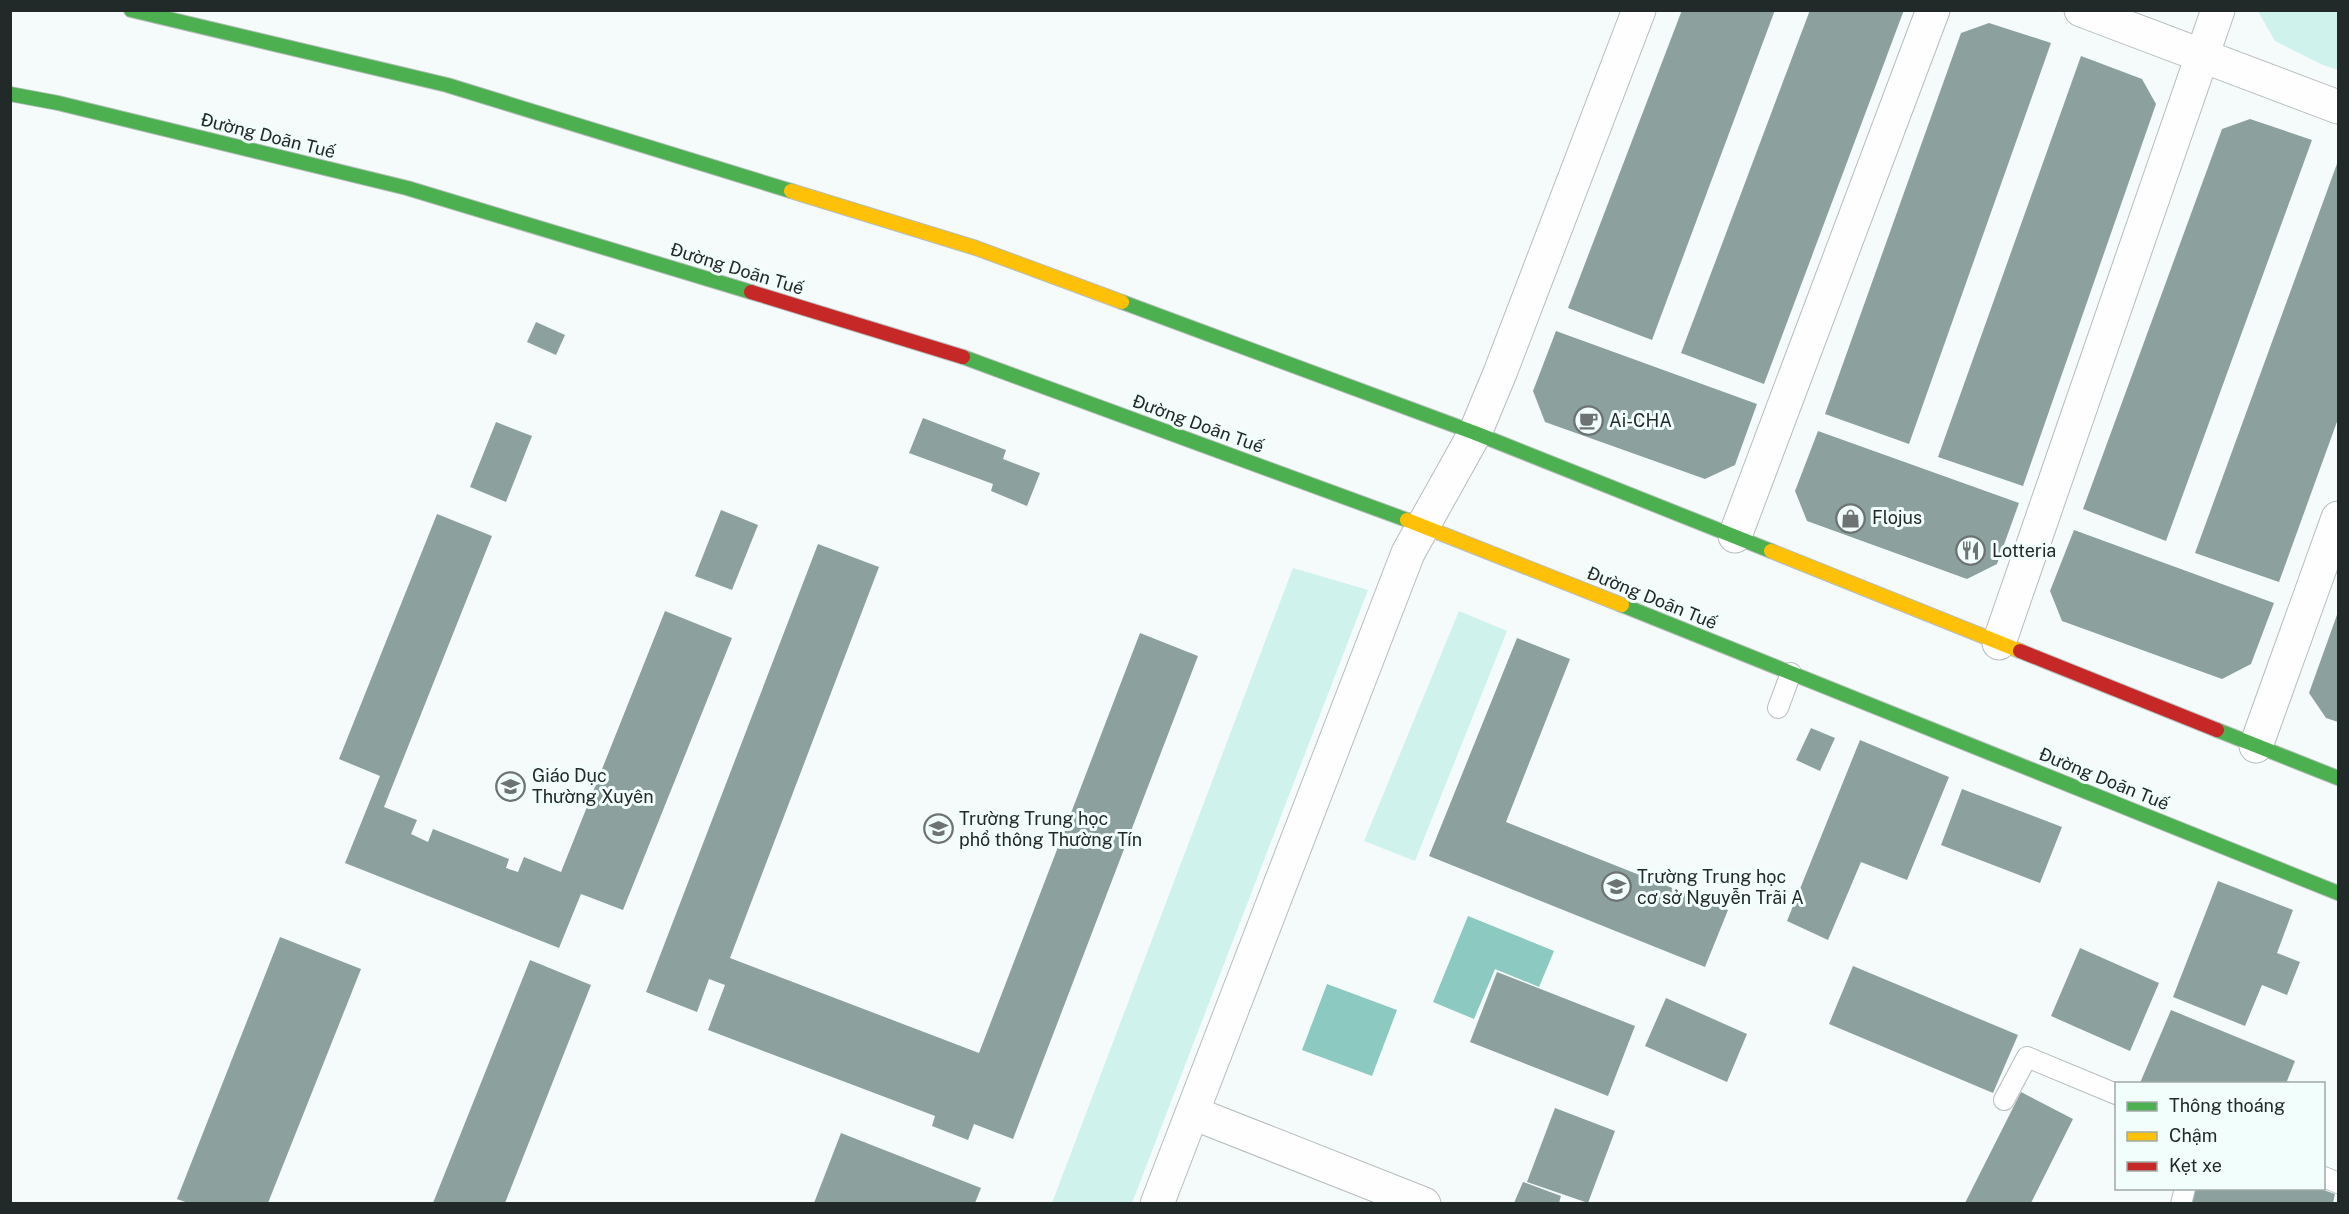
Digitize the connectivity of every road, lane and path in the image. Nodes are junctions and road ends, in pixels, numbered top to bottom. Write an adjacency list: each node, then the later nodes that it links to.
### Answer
1 (131, 10): 9 (street)
2 (1639, 10): 9 (street)
3 (1933, 10): 12 (street)
4 (2081, 10): 6 (street)
5 (2218, 10): 6 (street)
6 (2201, 56): 8 (street); 13 (street)
7 (10, 94): 11 (street, Đường Doãn Tuế)
8 (2338, 107)
9 (1474, 433): 11 (street); 12 (street)
10 (2338, 518): 16 (street)
11 (1422, 525): 14 (street, Đường Doãn Tuế); 21 (street)
12 (1735, 536): 13 (street)
13 (2000, 643): 16 (street)
14 (1791, 673): 15 (lane); 18 (street, Đường Doãn Tuế)
15 (1778, 708)
16 (2256, 746): 17 (street)
17 (2338, 778)
18 (2338, 893)
19 (2115, 1094): 20 (lane)
20 (2004, 1100)
21 (1193, 1113): 22 (street); 23 (street)
22 (1157, 1203)
23 (1424, 1203)

